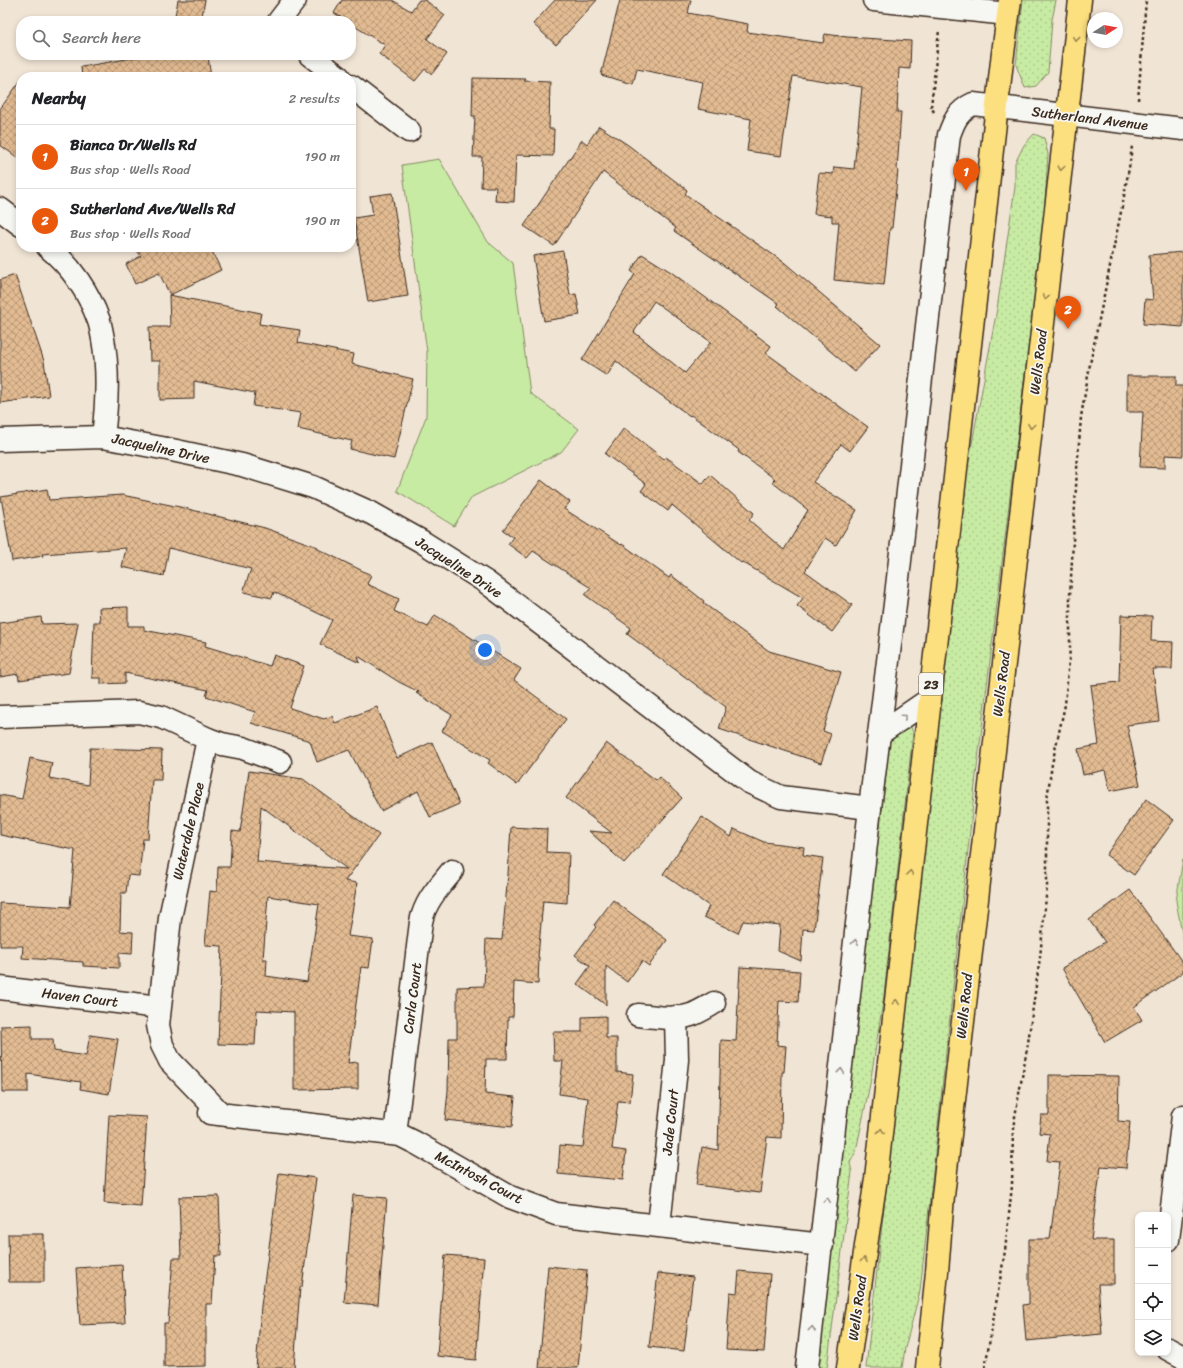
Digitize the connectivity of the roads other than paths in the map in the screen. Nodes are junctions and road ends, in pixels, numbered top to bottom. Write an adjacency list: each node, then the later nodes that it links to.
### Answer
1 (295, 0): 5 (street)
2 (874, 0): 4 (street)
3 (1080, 0): 10 (main road, Wells Road, one-way to 10)
4 (1009, 7): 9 (main road, Wells Road / 23)
5 (283, 16)
6 (317, 60): 7 (street)
7 (332, 72)
8 (356, 90): 12 (street)
9 (997, 108): 10 (street, Sutherland Avenue); 18 (main road, Wells Road / 23); 20 (street)
10 (1067, 115): 11 (street, Sutherland Avenue); 40 (main road, Wells Road, one-way to 40)
11 (1183, 129)
12 (409, 132)
13 (0, 209): 14 (street)
14 (16, 221)
15 (54, 252): 16 (street)
16 (104, 436): 17 (street, Jacqueline Drive); 23 (street, Jacqueline Drive)
17 (0, 440)
18 (930, 699): 20 (street, one-way to 18); 39 (main road, Wells Road / 23, one-way to 18)
19 (0, 717): 21 (street)
20 (879, 734): 23 (street)
21 (208, 739): 22 (street); 27 (street, Waterdale Place)
22 (280, 762)
23 (870, 808): 35 (street, one-way to 23)
24 (452, 871): 32 (street, Carla Court)
25 (0, 988): 27 (street, Haven Court)
26 (714, 1003): 29 (street)
27 (159, 1007): 30 (street, Waterdale Place)
28 (638, 1015): 29 (street)
29 (676, 1017): 34 (street, Jade Court)
30 (216, 1114): 32 (street, McIntosh Court)
31 (1183, 1116): 33 (street)
32 (395, 1134): 34 (street, McIntosh Court)
33 (1171, 1215)
34 (659, 1226): 35 (street, McIntosh Court)
35 (822, 1245): 38 (street, one-way to 35)
36 (1171, 1350): 37 (street)
37 (1183, 1357)
38 (807, 1368)
39 (848, 1368)
40 (927, 1368)

